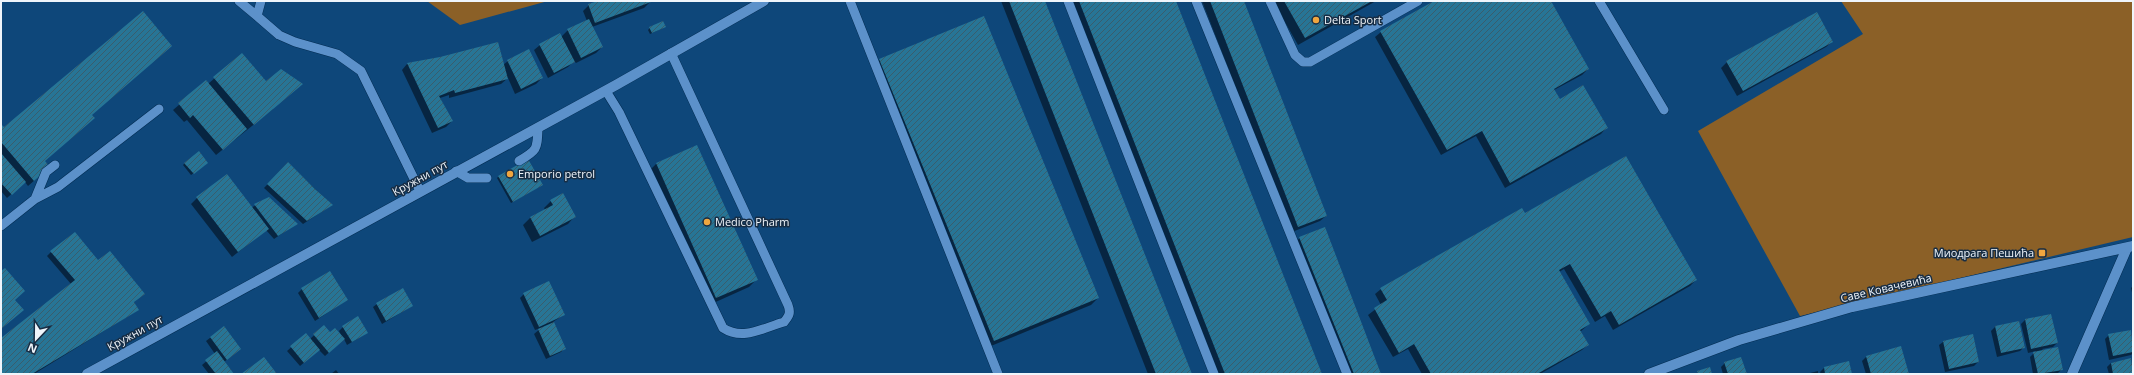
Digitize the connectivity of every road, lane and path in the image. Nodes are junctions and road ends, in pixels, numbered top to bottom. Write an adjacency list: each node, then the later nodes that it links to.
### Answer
1 (239, 1): 10 (lane)
2 (261, 1): 10 (lane)
3 (764, 1): 11 (main road, Кружни пут)
4 (850, 1): 25 (lane)
5 (1068, 1): 26 (lane)
6 (1196, 1): 27 (lane)
7 (1270, 1): 8 (lane)
8 (1418, 1)
9 (1598, 1): 14 (lane)
10 (257, 16): 20 (lane)
11 (671, 53): 12 (main road, Кружни пут); 12 (lane)
12 (606, 91): 15 (main road, Кружни пут)
13 (159, 109): 21 (lane)
14 (1664, 110)
15 (538, 128): 16 (lane); 18 (main road, Кружни пут)
16 (519, 162)
17 (56, 165): 21 (lane)
18 (456, 171): 19 (lane); 20 (main road, Кружни пут)
19 (487, 178)
20 (420, 191): 24 (main road, Кружни пут)
21 (35, 199): 22 (lane)
22 (1, 226)
23 (2130, 247): 28 (main road, Саве Ковачевића); 29 (main road)
24 (87, 374)
25 (998, 374)
26 (1214, 374)
27 (1347, 374)
28 (1649, 374)
29 (2072, 374)

